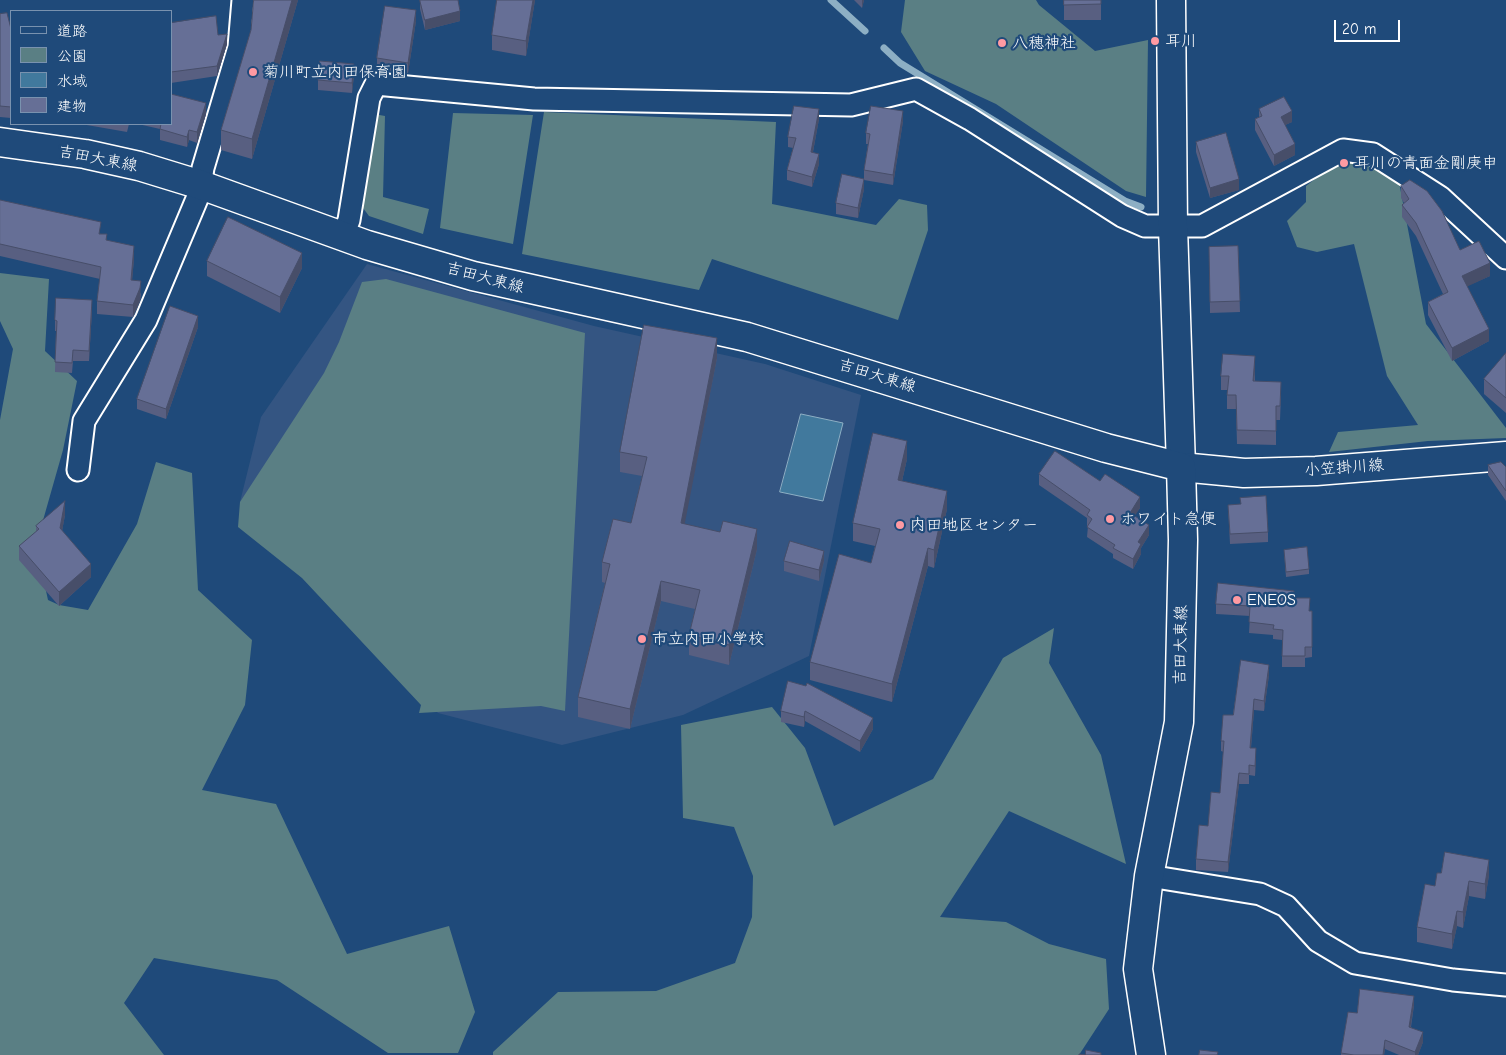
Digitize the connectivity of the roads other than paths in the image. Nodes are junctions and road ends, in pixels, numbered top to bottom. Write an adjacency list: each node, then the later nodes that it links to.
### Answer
1 (243, 0): 4 (street)
2 (1171, 0): 5 (main road)
3 (0, 142): 4 (main road, 吉田大東線)
4 (201, 184): 6 (main road, 吉田大東線); 10 (street)
5 (1174, 227): 6 (street); 7 (street); 9 (main road)
6 (343, 236): 9 (main road, 吉田大東線)
7 (1506, 258)
8 (1506, 456): 9 (main road, 小笠掛川線)
9 (1181, 468): 11 (main road, 吉田大東線)
10 (78, 470)
11 (1149, 876): 12 (street); 13 (main road, 吉田大東線)
12 (1506, 985)
13 (1151, 1055)

